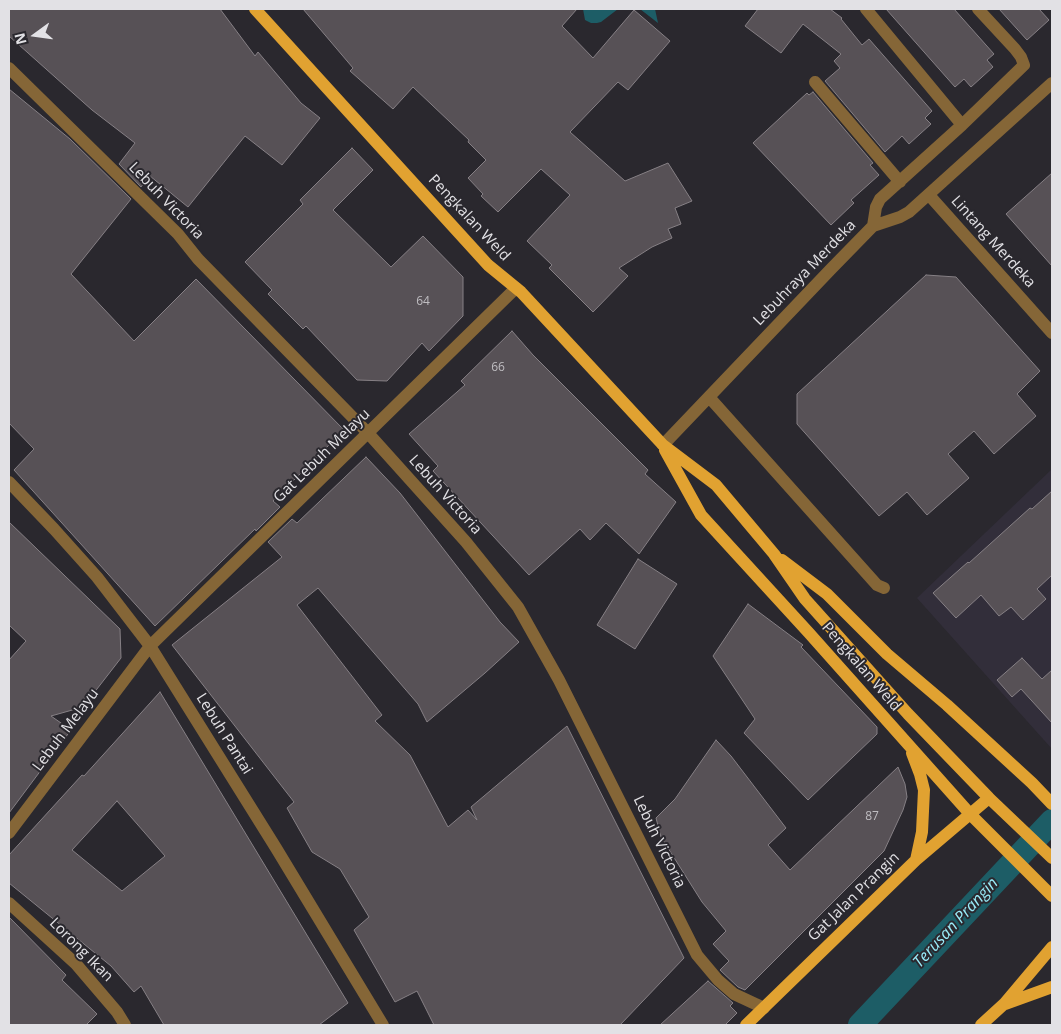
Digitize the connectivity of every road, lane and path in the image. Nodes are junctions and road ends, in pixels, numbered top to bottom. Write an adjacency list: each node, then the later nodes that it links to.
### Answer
1 (255, 9): 11 (main road, Pengkalan Weld)
2 (866, 9): 7 (street)
3 (978, 9): 7 (street)
4 (9, 68): 14 (street, Lebuh Victoria)
5 (815, 82): 8 (street)
6 (1052, 83): 9 (street, Lebuhraya Merdeka)
7 (962, 125): 8 (street)
8 (900, 182): 10 (street)
9 (929, 195): 10 (street, Lebuhraya Merdeka); 12 (street, Lintang Merdeka)
10 (873, 226): 13 (street, Lebuhraya Merdeka)
11 (516, 288): 14 (street, Gat Lebuh Melayu); 15 (main road, Pengkalan Weld)
12 (1052, 333)
13 (709, 397): 15 (street, Lebuhraya Merdeka); 18 (street)
14 (368, 433): 19 (street, Gat Lebuh Melayu); 32 (street, Lebuh Victoria)
15 (663, 446): 17 (main road, Pengkalan Weld); 20 (main road, Pengkalan Weld)
16 (9, 482): 19 (street, Lebuh Pantai)
17 (774, 554): 21 (main road, Pengkalan Weld); 22 (main road, Pengkalan Weld)
18 (884, 588)
19 (150, 646): 24 (street, Lebuh Melayu); 33 (street, Lebuh Pantai)
20 (908, 744): 23 (main road, Pengkalan Weld); 26 (main road)
21 (989, 798): 23 (main road, Gat Jalan Prangin); 25 (main road, Pengkalan Weld)
22 (1052, 804)
23 (971, 815): 26 (main road, Gat Jalan Prangin); 27 (main road, Pengkalan Weld)
24 (9, 833)
25 (1051, 857)
26 (916, 860): 32 (main road, Gat Jalan Prangin)
27 (1052, 896)
28 (9, 903): 34 (street, Lorong Ikan)
29 (1052, 947): 31 (main road)
30 (1052, 986): 31 (main road)
31 (1004, 1004): 36 (main road)
32 (764, 1008): 35 (main road, Gat Jalan Prangin)
33 (377, 1023)
34 (125, 1025)
35 (746, 1025)
36 (981, 1025)

